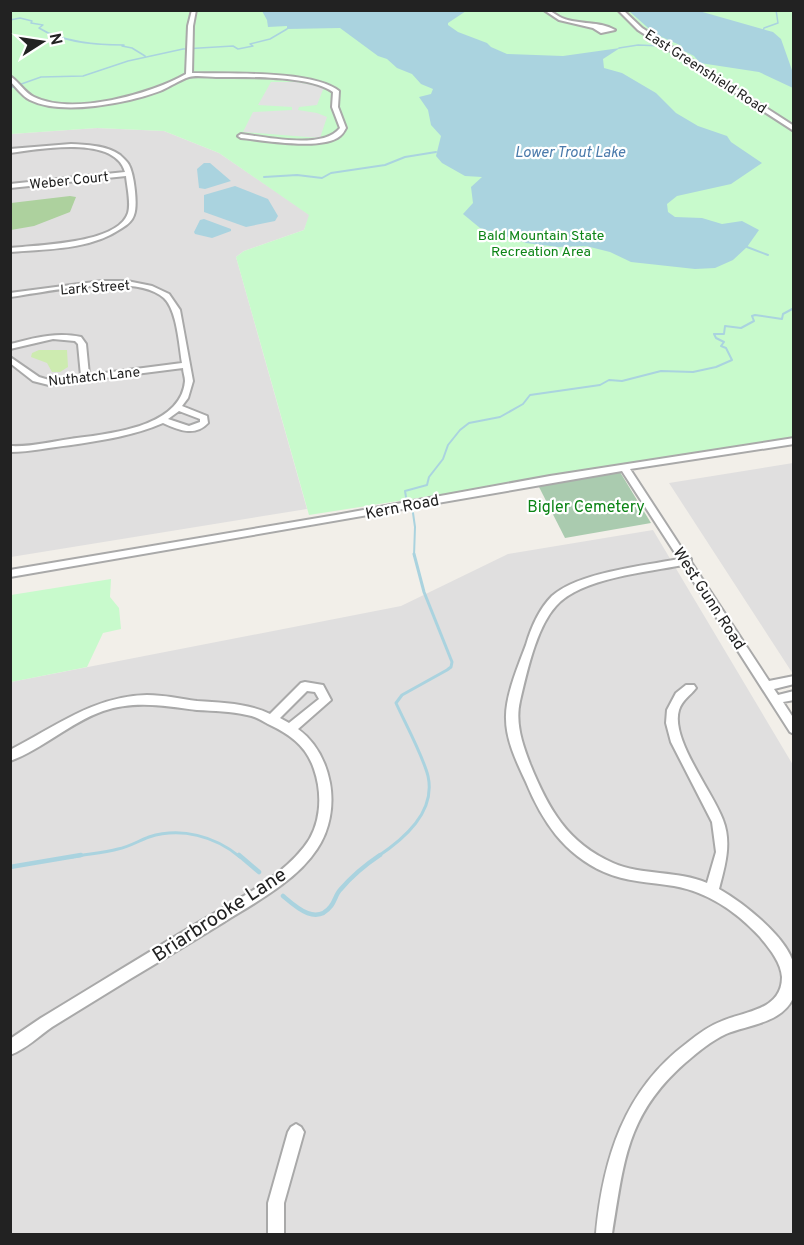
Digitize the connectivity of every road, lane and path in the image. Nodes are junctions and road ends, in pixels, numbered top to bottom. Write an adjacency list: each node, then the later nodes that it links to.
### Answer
1 (194, 10): 5 (street)
2 (546, 10): 4 (street)
3 (620, 10): 7 (street, East Greenshield Road)
4 (595, 27)
5 (189, 75): 6 (street); 8 (street)
6 (10, 77)
7 (794, 129)
8 (241, 136)
9 (10, 151): 10 (street)
10 (128, 174): 11 (street, Weber Court); 12 (street)
11 (10, 186)
12 (10, 250)
13 (10, 295): 16 (street, Lark Street)
14 (10, 347): 17 (street)
15 (10, 359): 17 (street, Nuthatch Lane)
16 (186, 365): 17 (street, Nuthatch Lane); 18 (street, Lark Street)
17 (85, 379)
18 (177, 407): 19 (street); 19 (street)
19 (162, 419): 21 (street)
20 (794, 441): 22 (street, Kern Road)
21 (10, 450)
22 (625, 468): 23 (street, West Gunn Road); 24 (street, Kern Road)
23 (687, 561): 26 (street, West Gunn Road); 34 (street)
24 (10, 574)
25 (794, 680): 26 (street)
26 (766, 686): 29 (street, West Gunn Road)
27 (690, 688): 34 (street)
28 (794, 695): 29 (street)
29 (775, 700): 31 (street, West Gunn Road)
30 (271, 720): 32 (street, Briarbrooke Lane); 32 (street); 33 (street, Briarbrooke Lane)
31 (794, 729)
32 (289, 730): 35 (street, Briarbrooke Lane)
33 (10, 756)
34 (712, 891): 38 (street)
35 (10, 1048)
36 (296, 1132): 37 (street)
37 (276, 1234)
38 (604, 1234)

